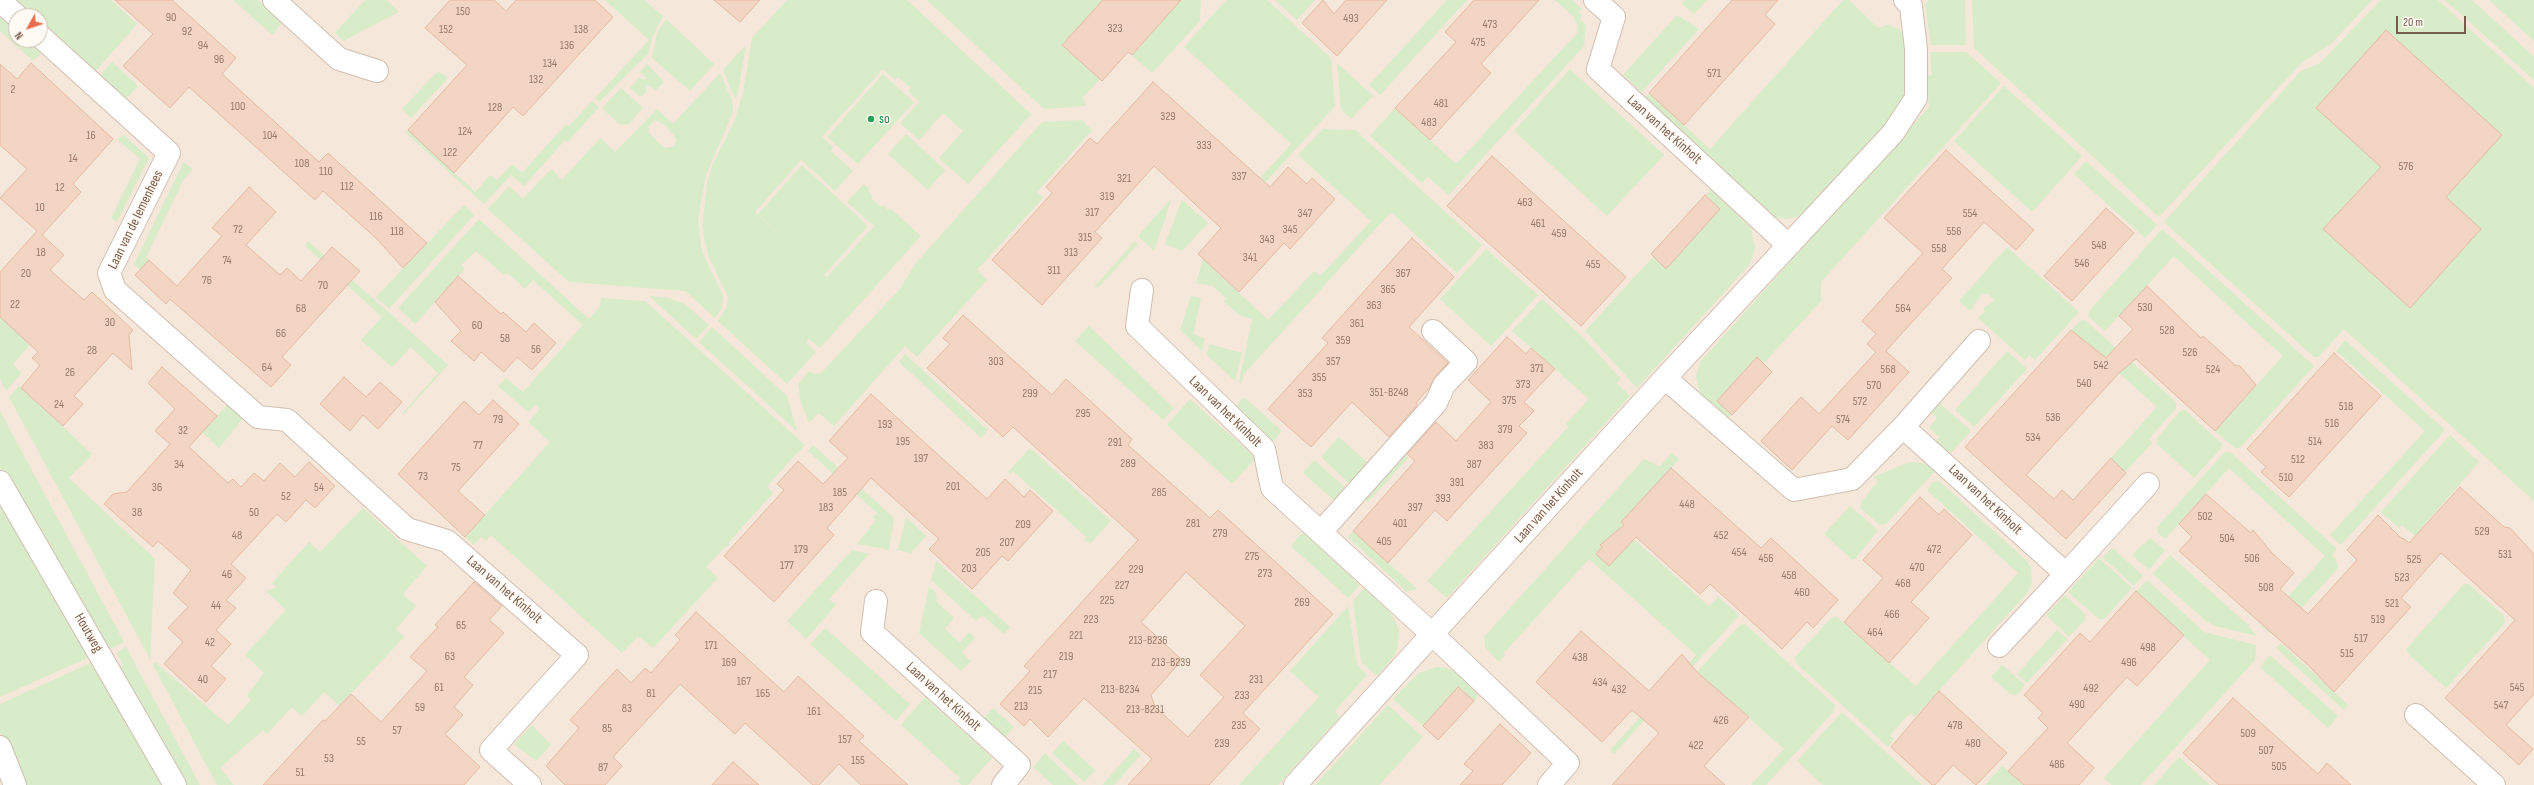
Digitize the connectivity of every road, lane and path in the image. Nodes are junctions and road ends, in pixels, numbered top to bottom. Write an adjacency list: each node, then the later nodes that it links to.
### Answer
1 (274, 0): 7 (street)
2 (1595, 0): 8 (street, Laan van het Kinholt)
3 (1905, 0): 8 (street, Laan van het Kinholt)
4 (0, 1): 5 (street)
5 (8, 8)
6 (48, 43): 13 (street, Laan van de Iemenhees)
7 (377, 71)
8 (1788, 245): 12 (street, Laan van het Kinholt)
9 (1142, 290): 17 (street, Laan van het Kinholt)
10 (1433, 331): 17 (street)
11 (1979, 341): 14 (street)
12 (1665, 378): 14 (street); 20 (street, Laan van het Kinholt)
13 (287, 420): 26 (street, Laan van het Kinholt)
14 (1903, 427): 18 (street, Laan van het Kinholt)
15 (0, 482): 25 (street, Houtweg)
16 (2148, 484): 18 (street)
17 (1321, 532): 20 (street, Laan van het Kinholt)
18 (2066, 574): 21 (street)
19 (876, 601): 27 (street, Laan van het Kinholt)
20 (1432, 634): 28 (street, Laan van het Kinholt); 29 (street, Laan van het Kinholt)
21 (1999, 646)
22 (2416, 715): 30 (street)
23 (0, 747): 24 (street)
24 (15, 785)
25 (175, 785)
26 (530, 785)
27 (1003, 785)
28 (1295, 785)
29 (1549, 785)
30 (2494, 785)

